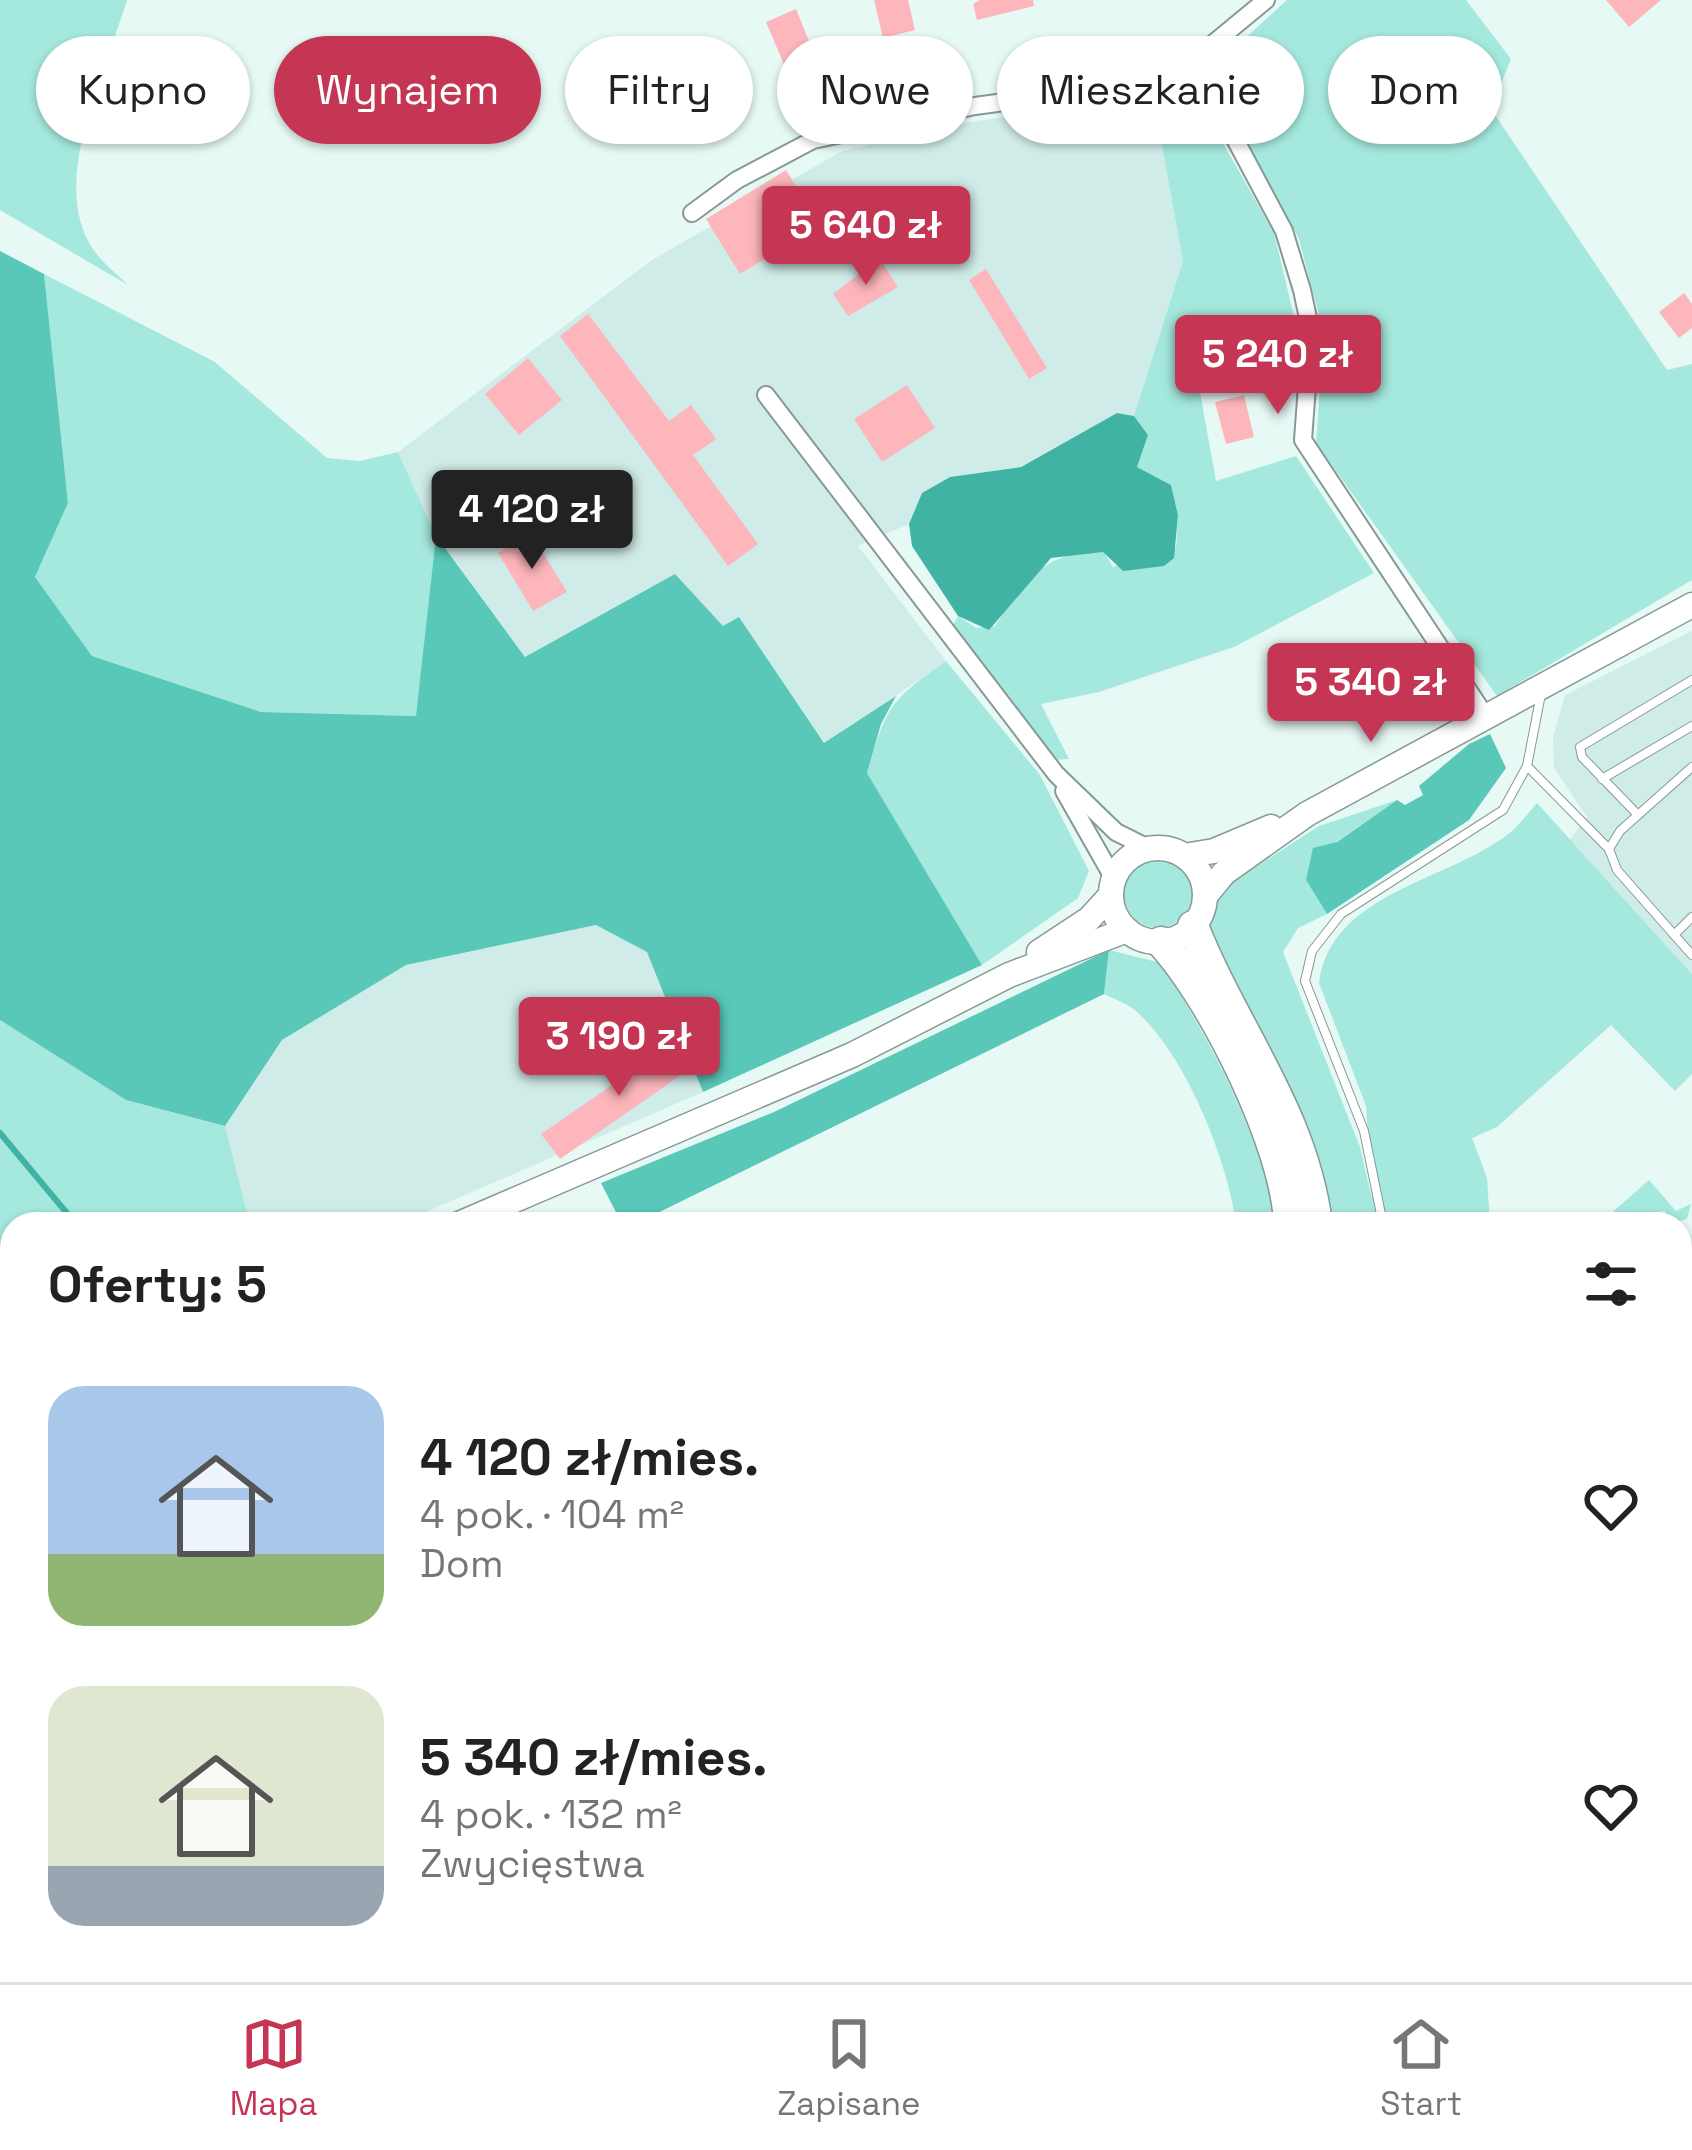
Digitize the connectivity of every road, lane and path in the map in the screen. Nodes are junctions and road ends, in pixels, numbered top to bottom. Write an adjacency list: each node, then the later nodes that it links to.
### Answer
1 (1266, 0): 2 (street)
2 (1224, 36)
3 (997, 103): 5 (street)
4 (1238, 144): 12 (street)
5 (692, 213)
6 (766, 395): 16 (street)
7 (1692, 604): 9 (main road)
8 (1692, 680): 10 (lane)
9 (1541, 686): 12 (main road); 14 (lane)
10 (1679, 687): 11 (lane); 17 (lane)
11 (1692, 694)
12 (1486, 717): 18 (main road)
13 (1690, 730): 17 (lane)
14 (1527, 766): 21 (lane); 35 (lane)
15 (1692, 766): 19 (lane)
16 (1056, 774): 20 (street); 23 (street)
17 (1602, 779): 19 (lane)
18 (1307, 814): 22 (main road); 24 (main road)
19 (1638, 815): 21 (lane)
20 (1150, 849): 22 (main road); 23 (main road)
21 (1609, 849): 28 (lane)
22 (1184, 856): 24 (main road)
23 (1113, 887): 27 (main road); 31 (main road)
24 (1205, 896): 26 (main road)
25 (1692, 917): 28 (lane)
26 (1193, 926): 29 (main road); 34 (highway)
27 (1127, 930): 29 (main road); 31 (main road)
28 (1674, 934): 30 (lane)
29 (1160, 942): 33 (highway)
30 (1692, 955)
31 (1009, 975): 32 (main road)
32 (487, 1212)
33 (1287, 1212)
34 (1315, 1212)
35 (1380, 1212)

